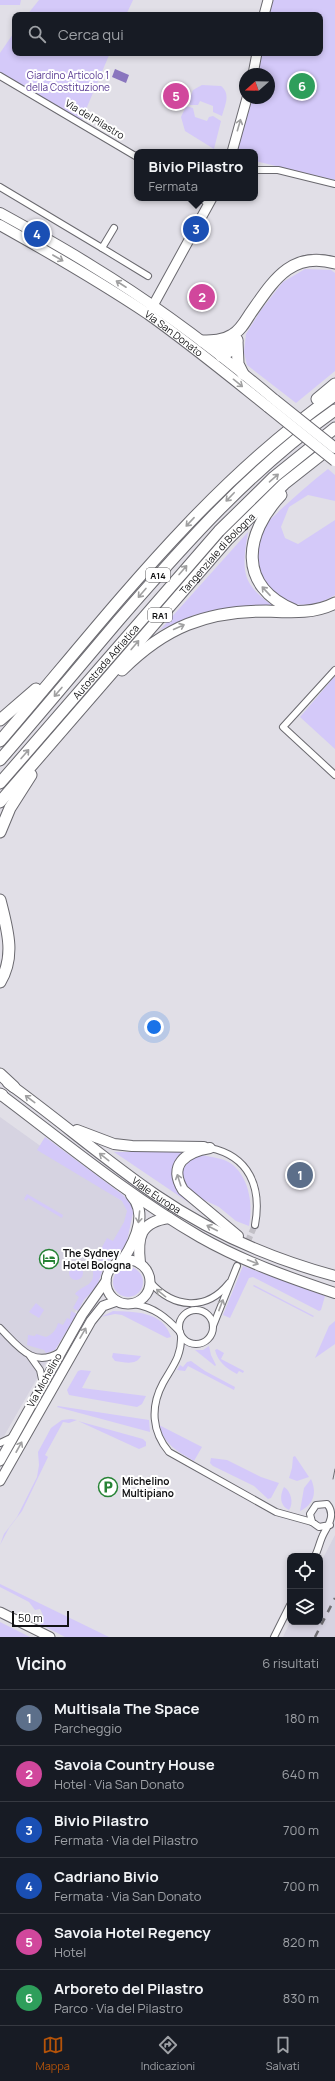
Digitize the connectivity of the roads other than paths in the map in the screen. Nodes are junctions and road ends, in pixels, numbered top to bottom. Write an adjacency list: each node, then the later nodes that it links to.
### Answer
1 (268, 0): 2 (street)
2 (265, 12)
3 (256, 56): 4 (street)
4 (254, 68)
5 (0, 76): 8 (street, Via del Pilastro)
6 (245, 104): 7 (street, one-way to 6)
7 (233, 149)
8 (134, 155)
9 (258, 170): 10 (street)
10 (335, 184)
11 (0, 187): 16 (street)
12 (211, 201): 19 (street)
13 (0, 213): 19 (main road, Via San Donato, one-way to 13)
14 (0, 225): 19 (main road, Via San Donato, one-way to 19)
15 (114, 228): 16 (street)
16 (102, 248): 18 (street)
17 (335, 263): 20 (highway)
18 (148, 276)
19 (151, 310): 21 (main road, Via San Donato); 22 (main road, Via San Donato)
20 (236, 335): 21 (highway); 22 (highway); 23 (highway)
21 (202, 341): 22 (main road, Via San Donato)
22 (218, 360): 23 (main road, Via San Donato); 26 (main road, Via San Donato, one-way to 26)
23 (243, 374): 26 (main road, Via San Donato)
24 (335, 384): 30 (highway)
25 (335, 395): 30 (highway)
26 (271, 404): 29 (main road, Via San Donato, bridge); 31 (main road, Via San Donato, bridge)
27 (335, 410): 39 (highway, Autostrada Adriatica / A14, one-way to 39)
28 (335, 428): 41 (highway, Autostrada Adriatica / A14, one-way to 28)
29 (335, 446): 33 (highway, one-way to 29); 36 (highway, Tangenziale di Bologna / RA1, one-way to 29)
30 (266, 448): 34 (highway, one-way to 34)
31 (335, 461)
32 (335, 603): 33 (highway)
33 (298, 611): 36 (highway, one-way to 33)
34 (88, 638): 37 (highway); 38 (highway)
35 (335, 670): 40 (street)
36 (75, 715): 42 (highway, Tangenziale di Bologna / RA1); 43 (highway)
37 (0, 720)
38 (0, 741)
39 (0, 760)
40 (335, 775)
41 (0, 783)
42 (0, 802)
43 (0, 832)
44 (0, 900): 45 (highway)
45 (3, 924): 46 (highway)
46 (0, 982)
47 (0, 1076): 48 (highway)
48 (14, 1087): 50 (main road, Viale Europa, one-way to 48)
49 (1, 1094): 51 (main road, Viale Europa)
50 (59, 1122): 52 (main road); 55 (main road, Viale Europa, one-way to 50)
51 (54, 1135): 53 (main road, Viale Europa); 56 (main road, one-way to 56)
52 (210, 1148): 54 (street); 55 (main road, one-way to 52)
53 (169, 1218): 57 (main road); 63 (main road, Viale Europa, one-way to 63)
54 (255, 1225)
55 (260, 1250): 59 (main road, Viale Europa)
56 (122, 1261): 57 (street); 60 (street)
57 (140, 1263): 61 (street)
58 (237, 1266): 62 (street)
59 (335, 1276)
60 (106, 1281): 64 (street); 72 (street, Via Michelino)
61 (150, 1282): 65 (street, one-way to 61); 66 (street)
62 (229, 1284): 65 (street); 68 (street, one-way to 62)
63 (335, 1293)
64 (117, 1301): 66 (street); 79 (street, Via Michelino, one-way to 64)
65 (176, 1302): 67 (street)
66 (133, 1304): 70 (street)
67 (194, 1310): 68 (street); 70 (street)
68 (212, 1326): 71 (street)
69 (0, 1328): 74 (street, Via Michelino)
70 (180, 1334): 71 (street); 73 (street)
71 (195, 1344): 73 (street)
72 (62, 1351): 74 (street, Via Michelino); 75 (street, Via Michelino)
73 (181, 1353): 81 (street)
74 (30, 1356): 75 (street, Via Michelino)
75 (43, 1385): 76 (street, Via Michelino)
76 (14, 1436): 77 (street); 78 (street, Via Michelino)
77 (0, 1442)
78 (0, 1461)
79 (0, 1481)
80 (311, 1511): 81 (street); 82 (street); 83 (street)
81 (293, 1516): 82 (street)
82 (314, 1524): 83 (street); 84 (street)
83 (330, 1525): 84 (street)
84 (321, 1542): 85 (street)
85 (316, 1553)
86 (287, 1611): 89 (street)
87 (0, 1612): 88 (street)
88 (50, 1637)
89 (274, 1637)

